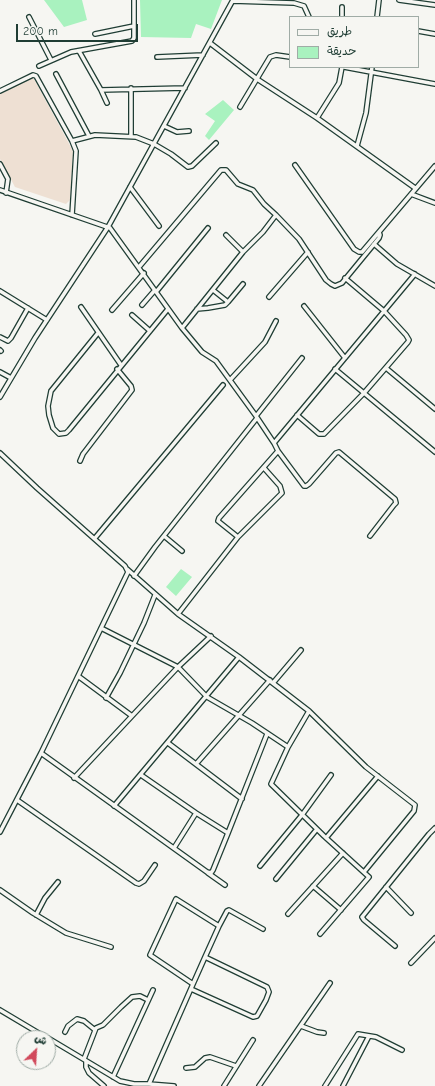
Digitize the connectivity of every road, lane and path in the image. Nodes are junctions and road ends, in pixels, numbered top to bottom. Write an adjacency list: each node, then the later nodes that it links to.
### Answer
1 (134, 0): 11 (street)
2 (233, 0): 7 (street); 15 (street)
3 (379, 0): 9 (street)
4 (399, 0): 5 (street)
5 (435, 5)
6 (342, 7): 8 (street)
7 (309, 16)
8 (342, 16)
9 (377, 16)
10 (29, 17): 20 (street)
11 (134, 26): 13 (street); 16 (street)
12 (419, 32): 14 (street)
13 (95, 34)
14 (435, 34)
15 (210, 43): 17 (street); 27 (street)
16 (79, 51): 20 (street); 31 (street)
17 (203, 55): 18 (street); 30 (street)
18 (157, 57)
19 (289, 57): 27 (street)
20 (51, 60): 21 (street)
21 (39, 66)
22 (343, 68): 35 (street)
23 (349, 68): 25 (street)
24 (372, 68): 25 (street)
25 (372, 72): 28 (street); 43 (street)
26 (56, 74): 38 (street)
27 (257, 78): 34 (street); 35 (street)
28 (435, 84)
29 (131, 88): 30 (street); 31 (street); 39 (street)
30 (185, 88): 36 (street)
31 (101, 90): 33 (street)
32 (0, 91): 40 (street)
33 (107, 103)
34 (240, 107)
35 (317, 118): 43 (street)
36 (164, 126): 37 (street); 42 (street)
37 (190, 131)
38 (89, 136): 39 (street); 40 (street)
39 (130, 136): 42 (street)
40 (72, 141): 53 (street)
41 (216, 143): 42 (street)
42 (154, 144): 47 (street)
43 (357, 146): 48 (street)
44 (0, 164): 50 (street)
45 (295, 166): 58 (street)
46 (435, 166): 48 (street)
47 (130, 187): 55 (street); 56 (street)
48 (415, 188): 51 (street)
49 (0, 190): 50 (street)
50 (6, 193): 53 (street)
51 (412, 194): 52 (street); 58 (street)
52 (435, 203)
53 (72, 215): 56 (street)
54 (276, 215): 61 (street); 62 (street); 63 (street)
55 (159, 226)
56 (108, 227): 63 (street); 83 (street)
57 (208, 228): 71 (street)
58 (379, 232): 60 (street)
59 (226, 235): 61 (street)
60 (374, 244): 65 (street); 66 (street)
61 (243, 252): 69 (street)
62 (308, 252): 66 (street); 72 (street)
63 (139, 267): 64 (street)
64 (144, 273): 71 (street); 80 (street)
65 (415, 274): 68 (street); 81 (street)
66 (345, 278): 81 (street)
67 (242, 284): 73 (street)
68 (435, 286)
69 (213, 290): 73 (street); 79 (street)
70 (0, 291): 77 (street)
71 (155, 291): 74 (street); 78 (street)
72 (269, 297)
73 (228, 302): 79 (street)
74 (142, 305)
75 (304, 306): 90 (street)
76 (81, 307): 87 (street)
77 (28, 308): 83 (street); 88 (street)
78 (168, 309): 85 (street); 86 (street)
79 (198, 309): 85 (street)
80 (112, 310)
81 (384, 311): 90 (street); 92 (street)
82 (132, 315): 86 (street)
83 (47, 320): 96 (street)
84 (276, 321): 97 (street)
85 (182, 328): 97 (street)
86 (150, 331): 91 (street)
87 (98, 332): 91 (street); 93 (street)
88 (0, 337)
89 (302, 358): 103 (street)
90 (345, 358): 94 (street)
91 (121, 365): 93 (street)
92 (386, 368): 99 (street); 101 (street)
93 (117, 369): 108 (street)
94 (335, 369): 99 (street); 102 (street)
95 (0, 372): 96 (street)
96 (11, 378): 100 (street)
97 (230, 380): 103 (street)
98 (223, 385): 113 (street)
99 (364, 393): 102 (street); 106 (street)
100 (0, 397)
101 (435, 409)
102 (297, 415): 104 (street)
103 (256, 417): 104 (street); 110 (street)
104 (274, 443): 105 (street)
105 (278, 451): 109 (street); 111 (street)
106 (435, 452)
107 (0, 453): 113 (street)
108 (80, 461)
109 (264, 468): 112 (street); 112 (street)
110 (164, 536): 114 (street); 116 (street)
111 (370, 536)
112 (238, 537): 118 (street)
113 (95, 538): 115 (street)
114 (182, 551)
115 (127, 569): 116 (street); 119 (street)
116 (134, 576): 117 (street)
117 (155, 595): 118 (street); 121 (street)
118 (178, 614): 120 (street)
119 (101, 628): 121 (street); 125 (street)
120 (211, 636): 123 (street); 124 (street)
121 (133, 645): 124 (street); 129 (street)
122 (301, 650): 127 (street)
123 (239, 657): 126 (street); 128 (street)
124 (178, 667): 128 (street); 132 (street)
125 (78, 676): 129 (street); 136 (street)
126 (270, 680): 127 (street); 131 (street)
127 (274, 683): 130 (street)
128 (207, 697): 131 (street); 134 (street)
129 (106, 698): 132 (street)
130 (309, 711): 135 (street); 140 (street)
131 (238, 715): 133 (street); 137 (street)
132 (132, 716): 141 (street)
133 (267, 734): 135 (street); 142 (street)
134 (168, 743): 137 (street); 138 (street)
135 (288, 747): 146 (street)
136 (40, 753): 141 (street); 143 (street)
137 (196, 764): 142 (street)
138 (141, 774): 144 (street); 145 (street)
139 (331, 775): 146 (street)
140 (378, 776): 151 (street); 157 (street)
141 (74, 778): 144 (street)
142 (242, 799): 150 (street)
143 (17, 800): 149 (street); 154 (street)
144 (114, 806): 152 (street)
145 (196, 813): 150 (street); 152 (street)
146 (302, 815): 148 (street); 155 (street)
147 (435, 828): 162 (street)
148 (317, 829): 151 (street); 158 (street)
149 (0, 832)
150 (228, 833): 156 (street)
151 (326, 838): 153 (street)
152 (174, 848): 156 (street)
153 (343, 853): 157 (street); 161 (street)
154 (155, 865)
155 (260, 866)
156 (208, 872): 160 (street)
157 (364, 872): 164 (street)
158 (276, 879)
159 (58, 882): 167 (street)
160 (225, 885)
161 (313, 886): 164 (street); 166 (street)
162 (386, 887): 165 (street); 173 (street)
163 (0, 890): 167 (street)
164 (341, 910): 170 (street)
165 (410, 913)
166 (288, 914)
167 (36, 915): 175 (street)
168 (219, 926): 169 (street); 176 (street); 179 (street)
169 (263, 929)
170 (320, 934)
171 (435, 938): 172 (street)
172 (432, 942): 174 (street); 177 (street)
173 (395, 946)
174 (435, 946)
175 (111, 947)
176 (205, 957): 179 (street); 180 (street)
177 (411, 963)
178 (330, 983): 184 (street)
179 (193, 984): 180 (street)
180 (190, 989): 197 (street)
181 (153, 990): 182 (street)
182 (148, 1000): 186 (street); 196 (street)
183 (0, 1010): 185 (street)
184 (301, 1026): 188 (street); 201 (street)
185 (34, 1030)
186 (95, 1030): 187 (street); 193 (street)
187 (65, 1032)
188 (324, 1033)
189 (369, 1036): 192 (street); 202 (street); 203 (street)
190 (253, 1040): 194 (street)
191 (56, 1043): 193 (street)
192 (402, 1050)
193 (85, 1060): 196 (street); 198 (street)
194 (236, 1066): 195 (street); 200 (street)
195 (186, 1068)
196 (113, 1077): 197 (street)
197 (152, 1085): 199 (street)
198 (104, 1086)
199 (174, 1086)
200 (224, 1086)
201 (259, 1086)
202 (325, 1086)
203 (343, 1086)

